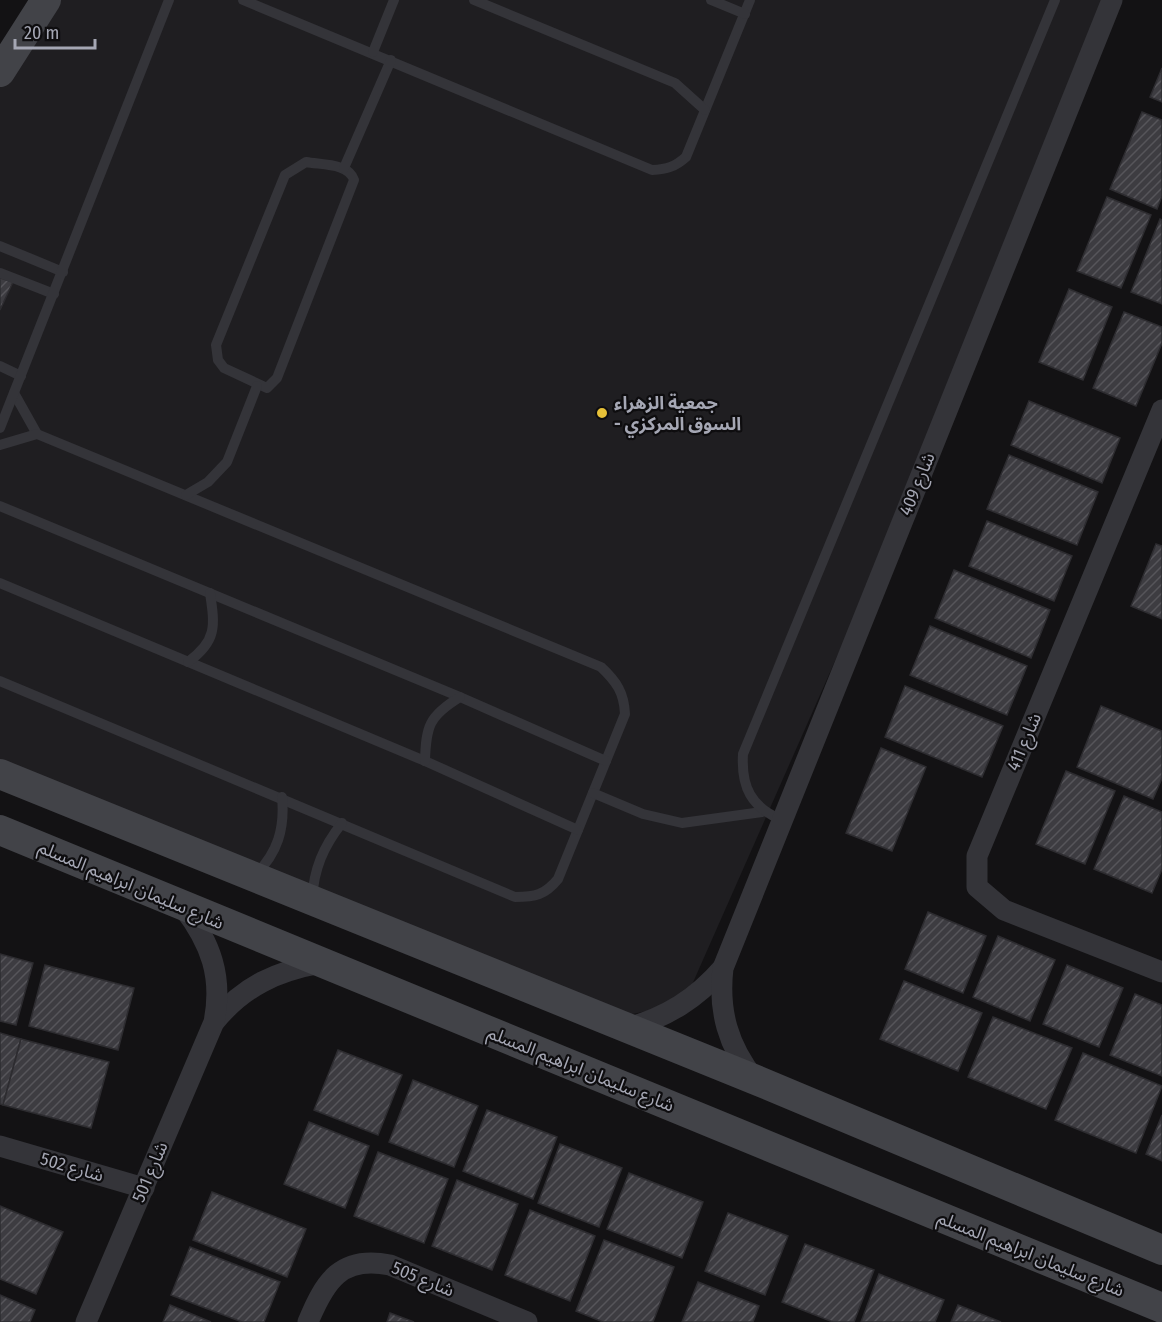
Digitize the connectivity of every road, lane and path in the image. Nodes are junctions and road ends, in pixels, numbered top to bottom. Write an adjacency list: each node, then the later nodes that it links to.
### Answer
1 (46, 0): 13 (street)
2 (169, 0): 17 (lane)
3 (243, 0): 11 (lane)
4 (394, 0): 11 (lane)
5 (474, 0): 14 (lane)
6 (711, 0): 10 (lane)
7 (750, 0): 10 (lane)
8 (1055, 0): 40 (lane)
9 (1112, 0): 41 (street, شارع 409)
10 (745, 14): 14 (lane)
11 (373, 52): 12 (lane)
12 (391, 60): 14 (lane); 15 (lane)
13 (0, 72)
14 (705, 110)
15 (344, 168): 22 (lane); 22 (lane)
16 (0, 246): 17 (lane)
17 (63, 272): 19 (lane)
18 (0, 273): 19 (lane)
19 (54, 294): 21 (lane)
20 (0, 366): 21 (lane)
21 (21, 376): 23 (lane)
22 (257, 386): 28 (lane)
23 (14, 393): 25 (lane); 26 (lane)
24 (1162, 410): 50 (street, شارع 411)
25 (0, 428)
26 (37, 434): 27 (lane); 28 (lane)
27 (0, 445)
28 (186, 495): 36 (lane)
29 (0, 506): 31 (lane)
30 (0, 583): 32 (lane)
31 (210, 593): 32 (lane); 34 (lane)
32 (188, 662): 35 (lane)
33 (0, 681): 39 (lane)
34 (460, 697): 35 (lane); 36 (lane)
35 (425, 761): 44 (lane)
36 (606, 761): 38 (lane)
37 (0, 774): 45 (street)
38 (593, 793): 40 (lane); 44 (lane)
39 (282, 797): 42 (lane); 45 (lane)
40 (762, 812): 41 (lane)
41 (782, 820): 49 (street, شارع 409)
42 (342, 823): 44 (lane); 46 (lane)
43 (0, 830): 47 (street, شارع سليمان ابراهيم المسلم)
44 (578, 830)
45 (253, 877): 46 (street)
46 (311, 900): 52 (street)
47 (183, 907): 48 (street, شارع سليمان ابراهيم المسلم); 51 (street, شارع 501)
48 (321, 963): 51 (street, شارع 501); 57 (street, شارع سليمان ابراهيم المسلم)
49 (723, 968): 52 (street, شارع 409); 53 (street, شارع 409)
50 (1162, 972)
51 (214, 1022): 55 (street, شارع 501)
52 (628, 1028): 53 (street)
53 (756, 1080): 56 (street)
54 (0, 1146): 55 (street, شارع 502)
55 (144, 1188): 58 (street, شارع 501)
56 (1162, 1250)
57 (1162, 1308)
58 (86, 1322)
59 (308, 1322): 60 (street, شارع 505)
60 (527, 1322)

